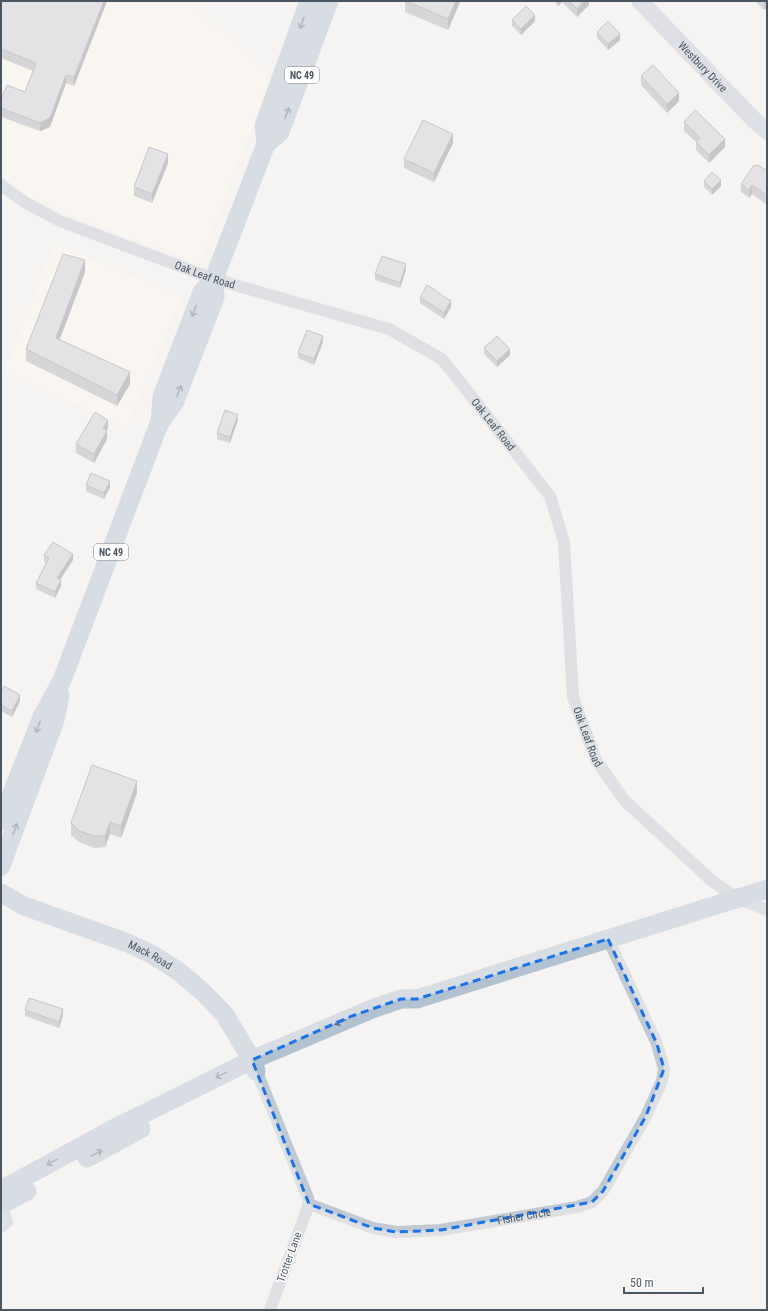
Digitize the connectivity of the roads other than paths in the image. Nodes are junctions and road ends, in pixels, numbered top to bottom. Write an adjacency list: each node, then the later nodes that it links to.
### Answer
1 (308, 1): 5 (main road, NC 49, one-way to 5)
2 (329, 1): 5 (main road, NC 49, one-way to 2)
3 (640, 1): 4 (street, Westbury Drive)
4 (767, 131)
5 (266, 144): 7 (main road, NC 49)
6 (1, 185): 7 (street, Oak Leaf Road)
7 (214, 279): 8 (main road, NC 49); 13 (street, Oak Leaf Road)
8 (62, 680): 9 (main road, NC 49, one-way to 9); 10 (main road, NC 49, one-way to 8)
9 (1, 821)
10 (1, 866)
11 (767, 889): 13 (main road)
12 (1, 894): 16 (main road, Mack Road)
13 (738, 898): 14 (street, Oak Leaf Road); 15 (main road)
14 (767, 910)
15 (608, 939): 16 (main road); 18 (street, Fisher Circle)
16 (254, 1066): 17 (main road, one-way to 17); 18 (street); 19 (main road, one-way to 16)
17 (1, 1190)
18 (309, 1204): 21 (street, Trotter Lane)
19 (1, 1205): 20 (street)
20 (1, 1227)
21 (270, 1310)

